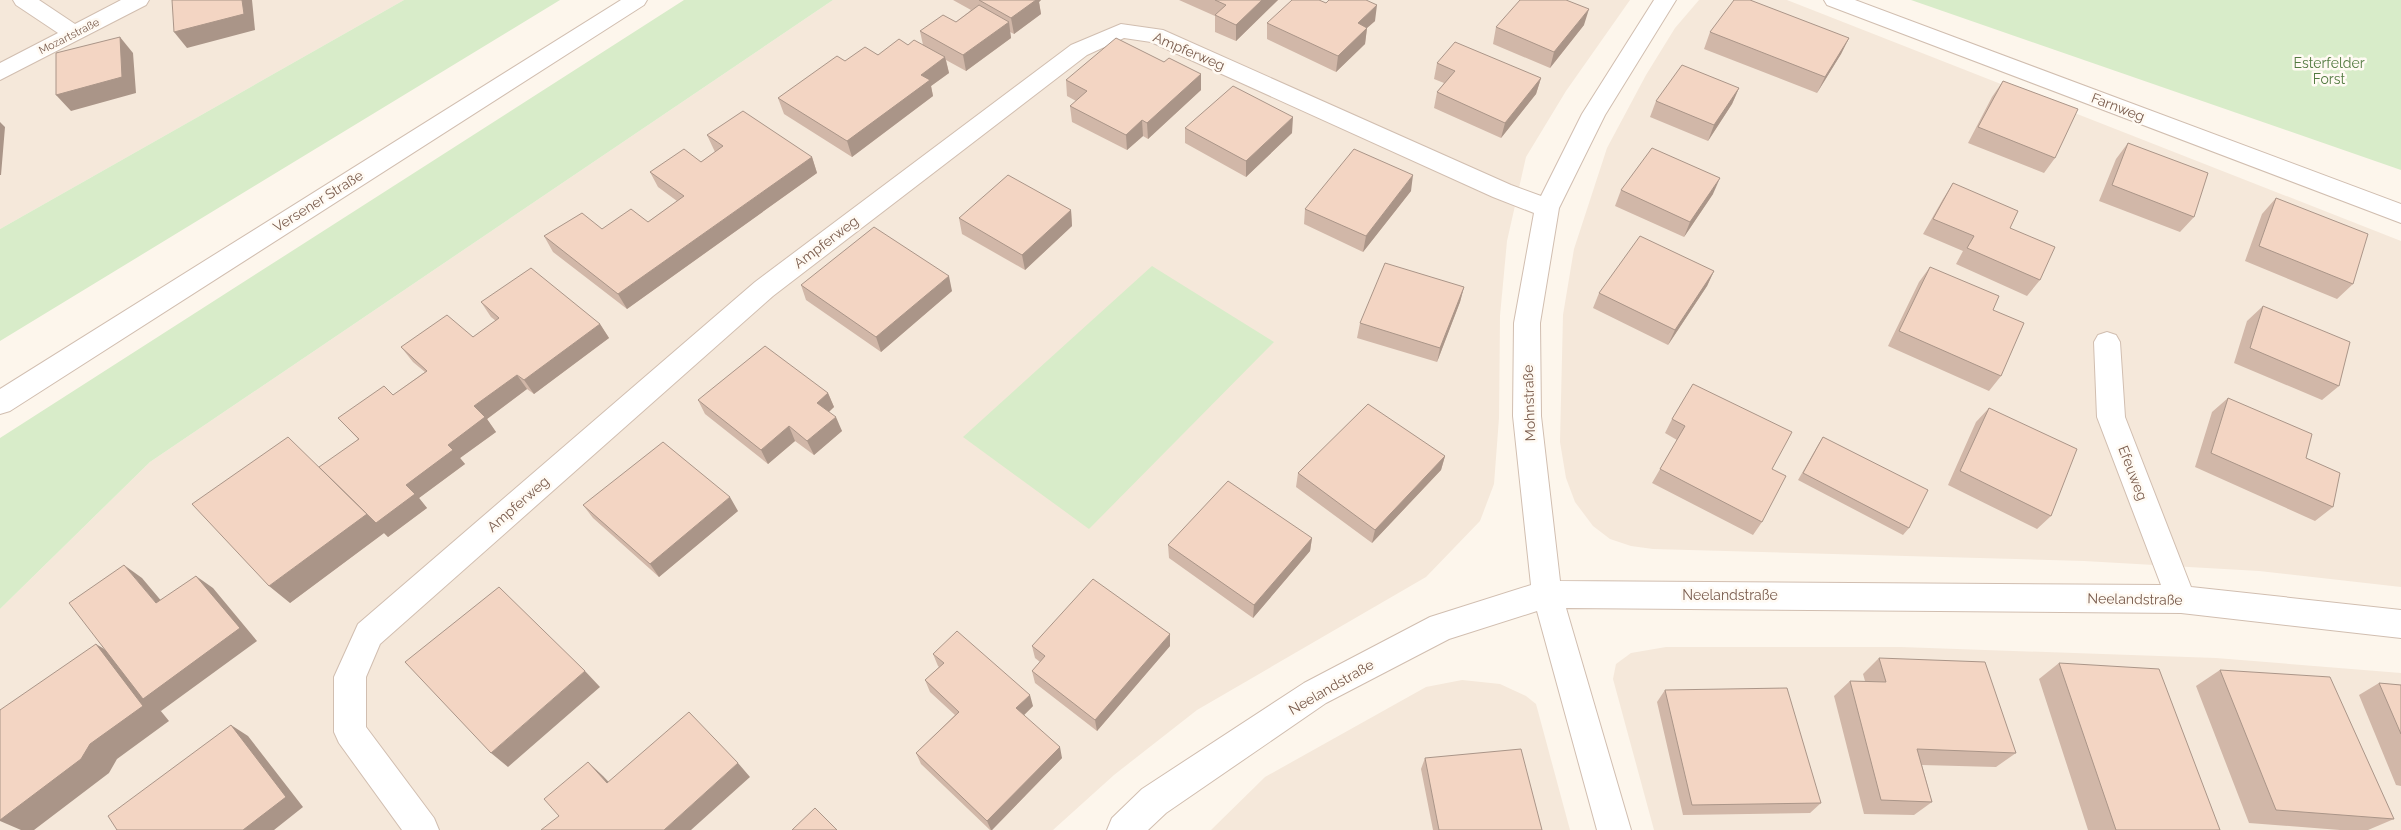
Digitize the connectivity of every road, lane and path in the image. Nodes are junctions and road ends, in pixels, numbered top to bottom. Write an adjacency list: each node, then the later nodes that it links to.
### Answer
1 (24, 0): 6 (street)
2 (138, 0): 6 (street, Mozartstraße)
3 (636, 0): 11 (street, Versener Straße)
4 (1666, 0): 8 (street, Mohnstraße)
5 (1835, 0): 9 (street, Farnweg)
6 (73, 33): 7 (street, Mozartstraße)
7 (0, 72)
8 (1547, 208): 12 (street, Mohnstraße); 15 (street, Ampferweg)
9 (2401, 214)
10 (2107, 342): 13 (street, Efeuweg)
11 (0, 403)
12 (1546, 594): 13 (street, Neelandstraße); 16 (street, Neelandstraße); 17 (street, Mohnstraße)
13 (2181, 599): 14 (street, Neelandstraße)
14 (2401, 624)
15 (422, 830)
16 (1124, 830)
17 (1614, 830)

